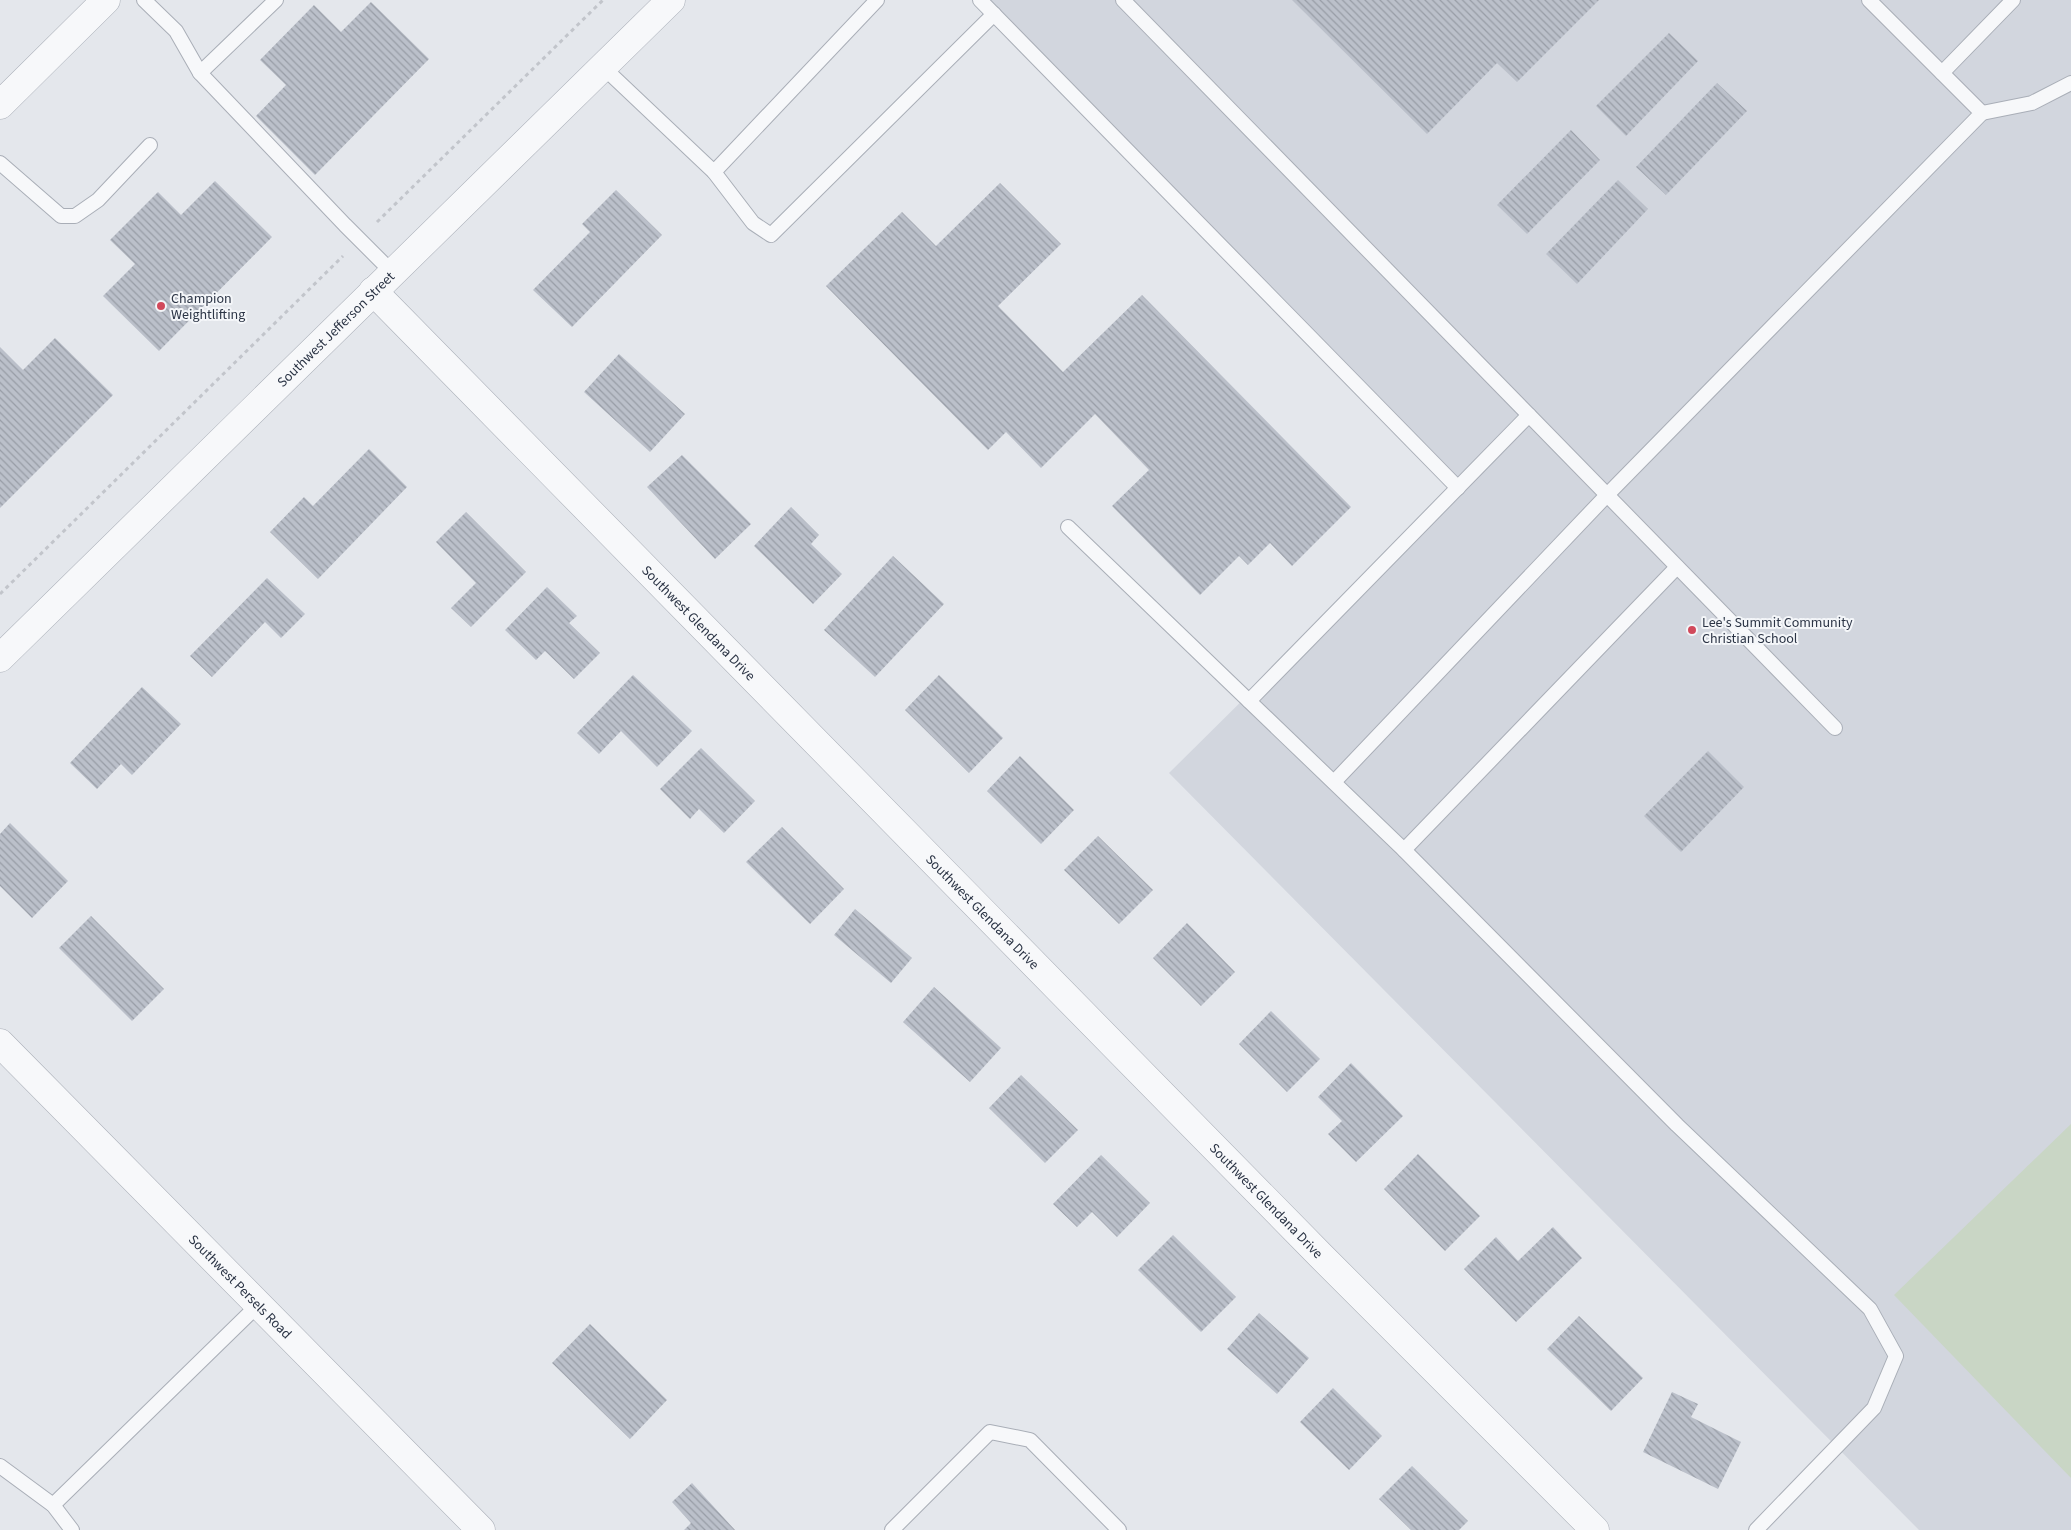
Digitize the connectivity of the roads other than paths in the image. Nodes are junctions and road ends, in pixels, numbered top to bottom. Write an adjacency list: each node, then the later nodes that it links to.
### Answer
1 (106, 0): 15 (street)
2 (144, 0): 12 (lane)
3 (276, 0): 12 (lane)
4 (671, 0): 11 (street, Southwest Jefferson Street)
5 (877, 0): 19 (lane)
6 (980, 0): 10 (lane)
7 (1123, 0): 22 (lane)
8 (1869, 0): 13 (lane)
9 (2013, 0): 13 (lane)
10 (994, 14): 19 (lane); 23 (lane)
11 (603, 67): 19 (lane); 20 (street, Southwest Jefferson Street)
12 (200, 73): 20 (lane)
13 (1942, 73): 16 (lane)
14 (2071, 83): 16 (lane)
15 (0, 105)
16 (1982, 113): 24 (lane)
17 (150, 145): 18 (lane)
18 (0, 163)
19 (714, 172)
20 (392, 272): 21 (street, Southwest Jefferson Street)
21 (374, 291): 27 (street, Southwest Jefferson Street); 40 (street, Southwest Glendana Drive)
22 (1529, 415): 23 (lane); 24 (lane)
23 (1458, 488): 28 (lane)
24 (1607, 495): 26 (lane); 30 (lane)
25 (1068, 527): 28 (lane)
26 (1677, 567): 29 (lane); 31 (lane)
27 (0, 658)
28 (1249, 701): 30 (lane)
29 (1835, 728)
30 (1334, 782): 31 (lane)
31 (1404, 850): 41 (lane)
32 (0, 1044): 33 (street, Southwest Persels Road)
33 (258, 1305): 35 (lane); 37 (street, Southwest Persels Road)
34 (0, 1466): 35 (lane)
35 (53, 1505): 36 (lane)
36 (72, 1530)
37 (481, 1530)
38 (892, 1530): 39 (lane)
39 (1119, 1530)
40 (1595, 1530)
41 (1756, 1530)

